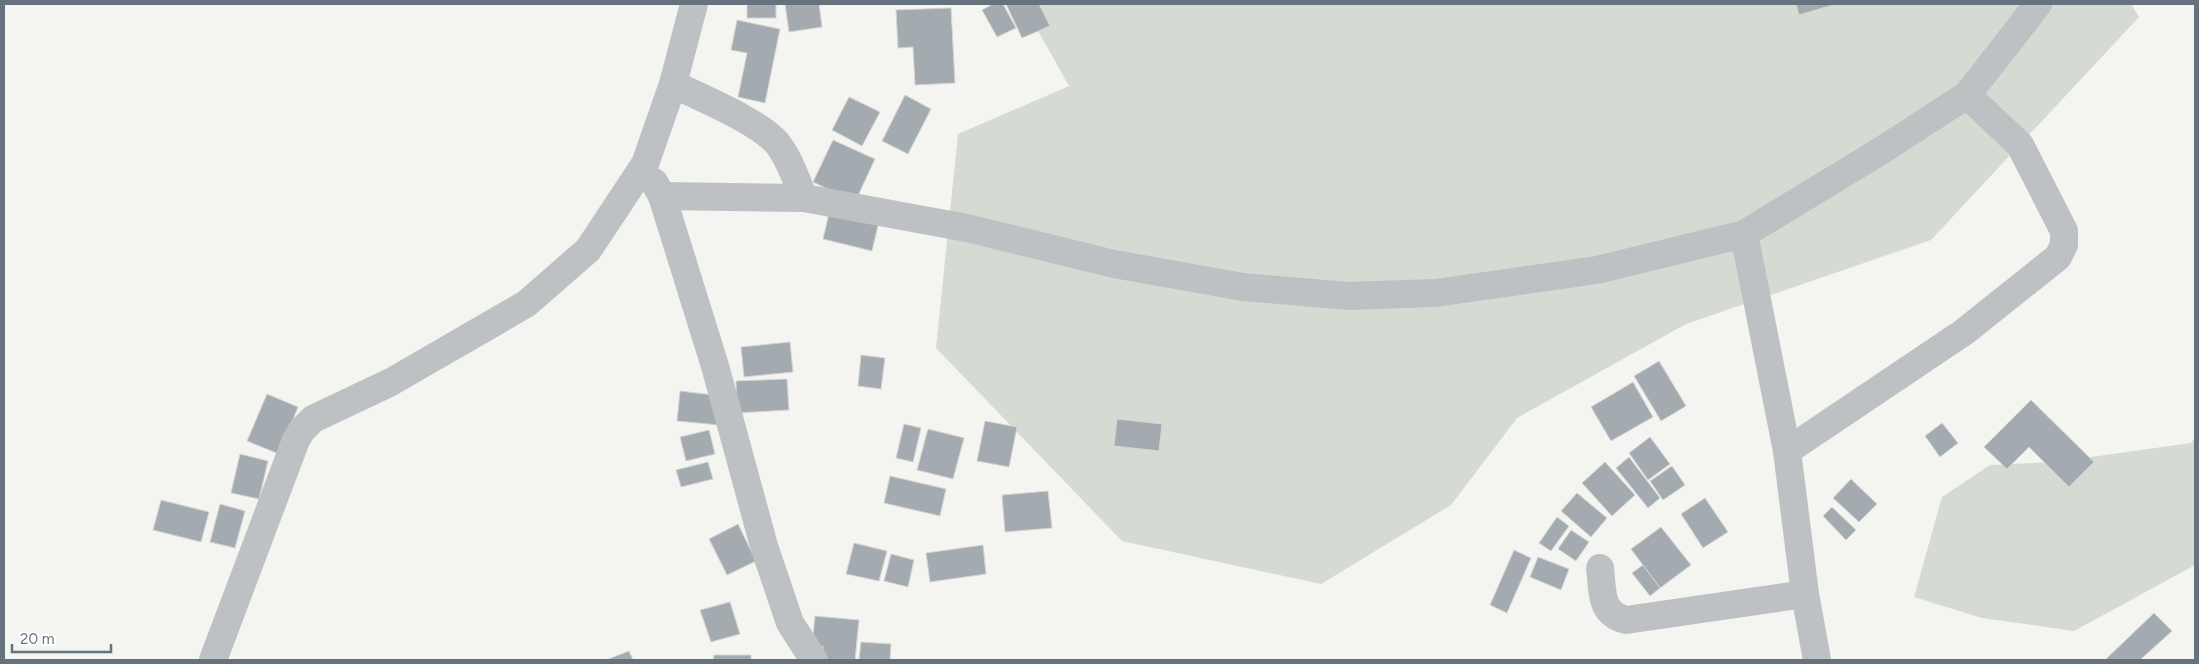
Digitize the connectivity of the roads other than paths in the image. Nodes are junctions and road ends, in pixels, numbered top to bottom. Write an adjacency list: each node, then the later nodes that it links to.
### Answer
1 (694, 4): 3 (street)
2 (2038, 4): 4 (street)
3 (673, 84): 5 (street); 7 (street)
4 (1967, 95): 8 (street); 9 (street)
5 (644, 164): 6 (street); 12 (street)
6 (662, 196): 7 (street); 13 (street)
7 (804, 198): 8 (street)
8 (1744, 234): 9 (street)
9 (1787, 450): 11 (street)
10 (1600, 568): 11 (street)
11 (1805, 594): 14 (street)
12 (213, 660)
13 (814, 660)
14 (1817, 660)

